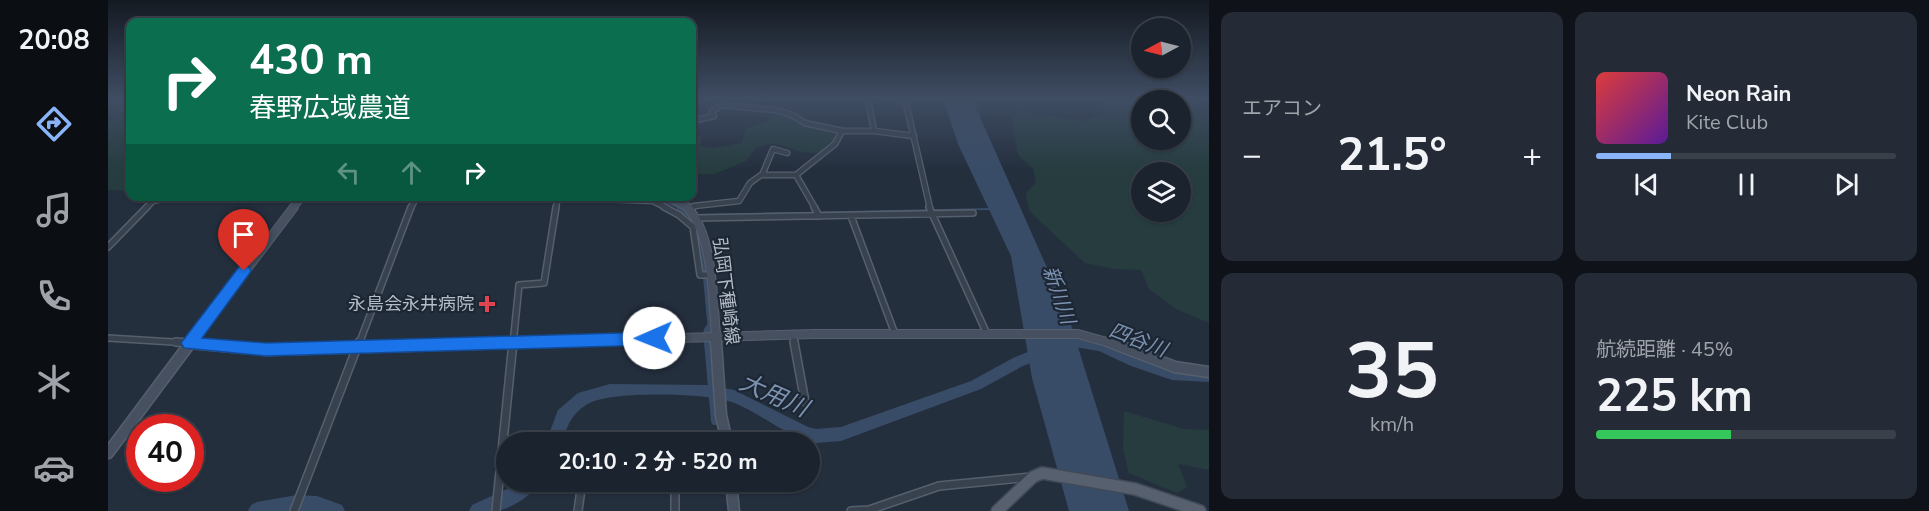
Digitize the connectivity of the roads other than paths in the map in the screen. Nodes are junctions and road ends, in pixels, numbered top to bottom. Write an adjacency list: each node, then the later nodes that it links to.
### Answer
1 (805, 123): 4 (street)
2 (872, 123): 5 (street)
3 (911, 123): 6 (street)
4 (843, 131): 5 (street); 9 (street)
5 (874, 132): 6 (street)
6 (914, 136): 17 (street)
7 (787, 153): 8 (street)
8 (763, 173): 9 (street); 18 (street)
9 (796, 175): 16 (street)
10 (153, 201): 23 (street)
11 (299, 201): 31 (street)
12 (414, 201): 32 (street)
13 (557, 201): 30 (street)
14 (653, 201): 20 (street)
15 (674, 201): 18 (street)
16 (816, 209): 21 (street)
17 (931, 211): 19 (street); 22 (street); 27 (street)
18 (691, 212): 20 (street); 21 (street); 24 (street, 弘岡下種崎線)
19 (973, 213)
20 (680, 214): 24 (street)
21 (819, 216): 22 (street)
22 (851, 216): 26 (street)
23 (108, 247)
24 (709, 275): 29 (street, 弘岡下種崎線)
25 (793, 334): 26 (street); 29 (street); 34 (street)
26 (895, 334): 27 (street)
27 (987, 334): 33 (street)
28 (108, 338): 31 (street)
29 (710, 338): 30 (street); 36 (street, 弘岡下種崎線)
30 (512, 341): 32 (street); 35 (street)
31 (189, 343): 32 (street); 37 (street)
32 (358, 346): 44 (street)
33 (1209, 372)
34 (805, 402)
35 (503, 432)
36 (725, 432)
37 (108, 453)
38 (1033, 477): 43 (main road); 49 (street); 50 (main road)
39 (497, 492): 45 (street)
40 (581, 492): 46 (street)
41 (675, 492): 47 (street)
42 (731, 492): 48 (street)
43 (1193, 510)
44 (294, 511)
45 (496, 511)
46 (578, 511)
47 (675, 511)
48 (734, 511)
49 (851, 511)
50 (997, 511)

